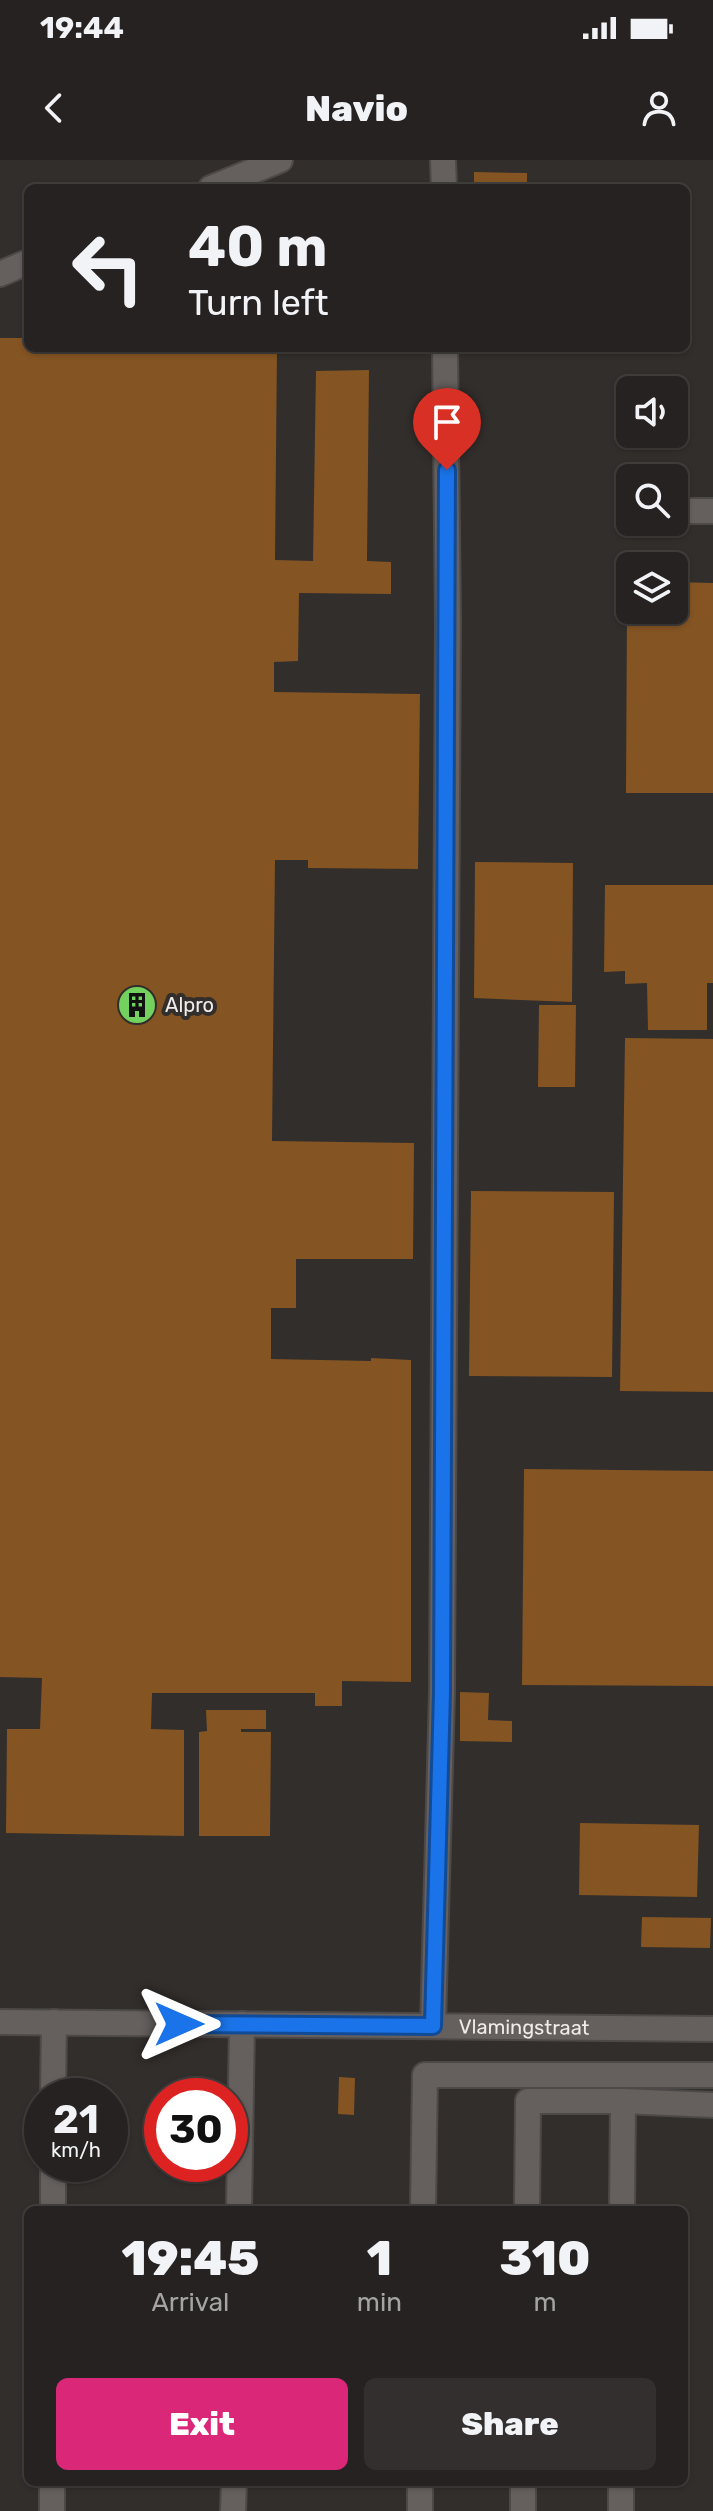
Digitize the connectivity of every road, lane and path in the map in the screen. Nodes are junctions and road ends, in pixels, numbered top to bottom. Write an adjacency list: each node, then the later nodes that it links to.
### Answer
1 (280, 160): 3 (street)
2 (443, 160): 4 (street)
3 (221, 184)
4 (444, 184)
5 (24, 264): 6 (street)
6 (0, 274)
7 (445, 352): 13 (street)
8 (688, 511): 9 (street)
9 (713, 511)
10 (0, 2022): 11 (street, Vlamingstraat)
11 (54, 2022): 12 (street, Vlamingstraat); 16 (street)
12 (242, 2024): 13 (street, Vlamingstraat); 21 (street)
13 (433, 2026): 14 (street, Vlamingstraat)
14 (713, 2029)
15 (713, 2075): 22 (street)
16 (53, 2078)
17 (623, 2101): 18 (street); 23 (street); 24 (street)
18 (713, 2105)
19 (53, 2182): 20 (street)
20 (53, 2206)
21 (239, 2206)
22 (423, 2206)
23 (527, 2206)
24 (622, 2206)
25 (52, 2486): 30 (street)
26 (234, 2486): 31 (street)
27 (420, 2486): 32 (street)
28 (523, 2486): 33 (street)
29 (621, 2486): 34 (street)
30 (52, 2511)
31 (233, 2511)
32 (420, 2511)
33 (523, 2511)
34 (621, 2511)

